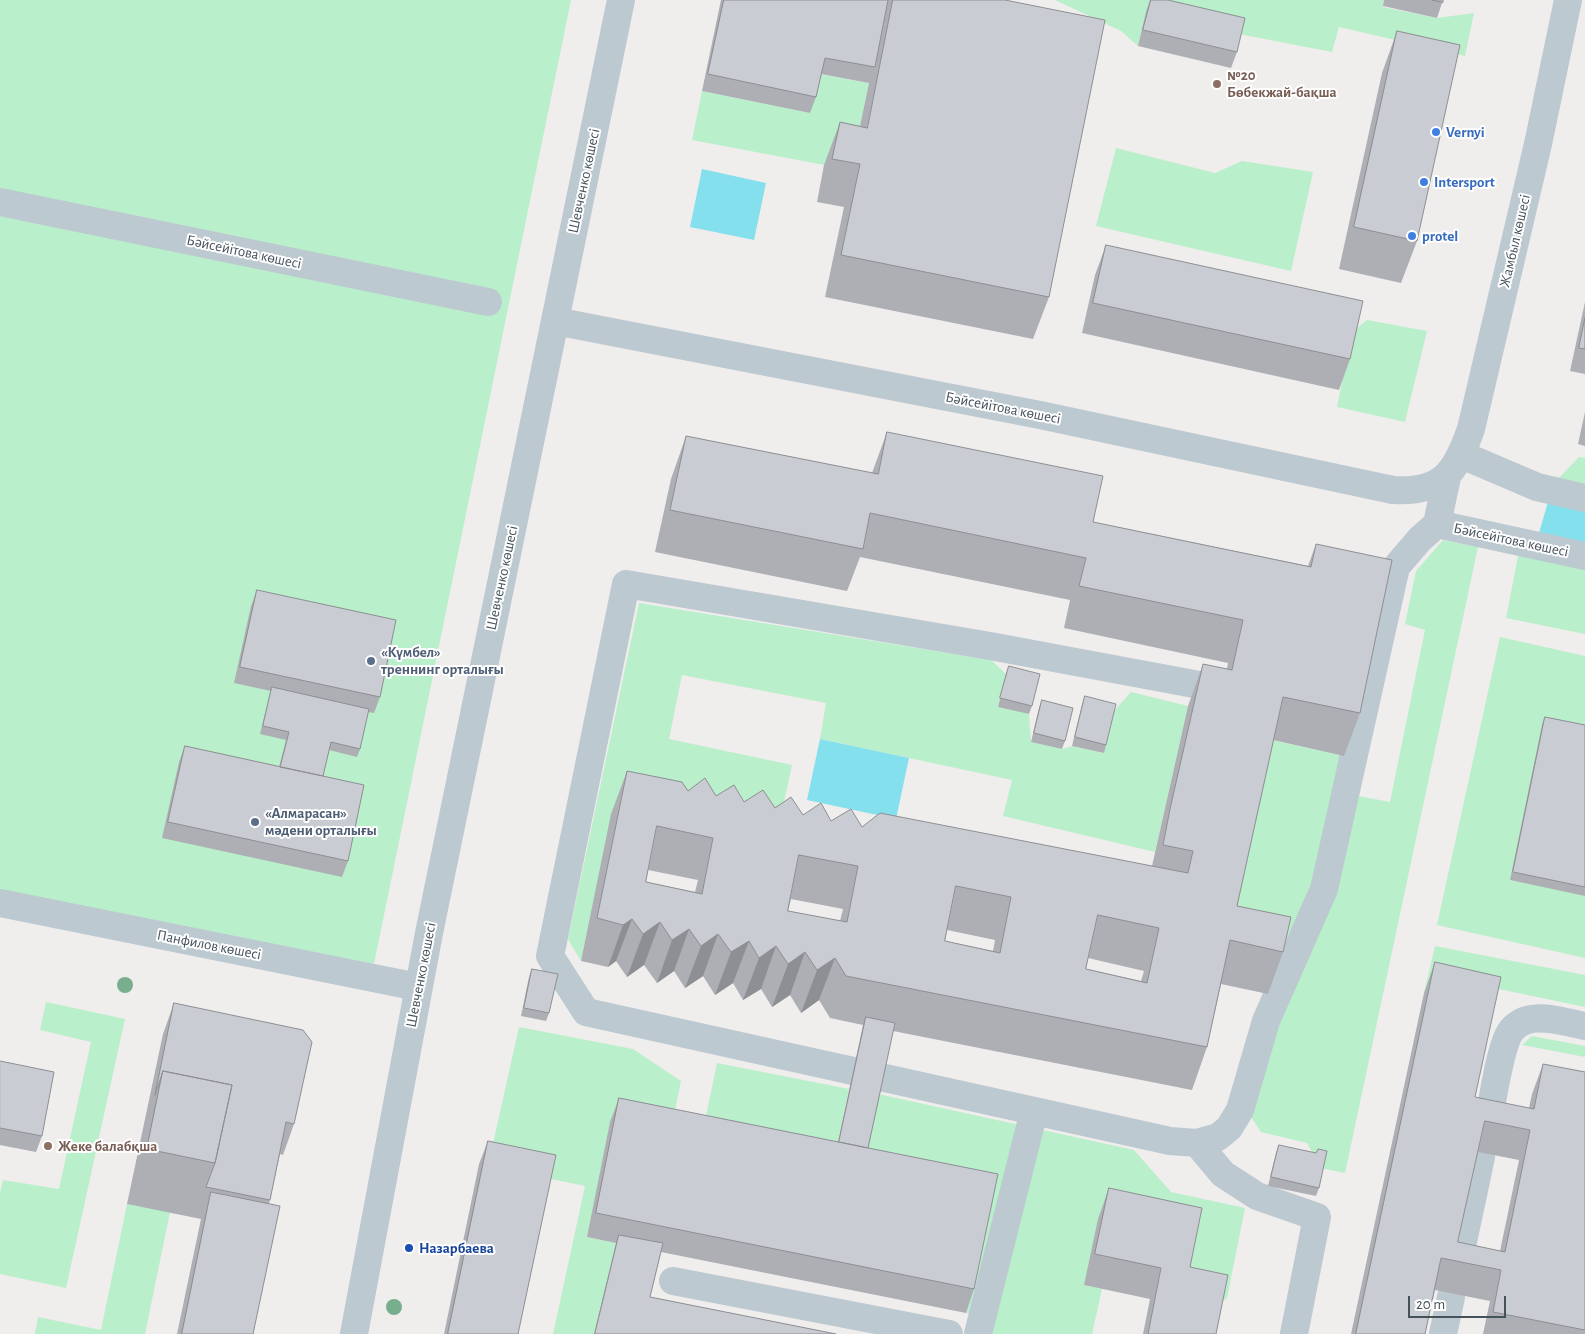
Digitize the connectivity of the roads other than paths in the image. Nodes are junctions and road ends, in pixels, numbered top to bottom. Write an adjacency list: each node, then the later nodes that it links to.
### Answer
1 (621, 0): 5 (street, Шевченко көшесі)
2 (1568, 0): 6 (street, Жамбыл көшесі)
3 (0, 202): 4 (street, Бәйсейітова көшесі)
4 (488, 302)
5 (555, 321): 6 (street, Бәйсейітова көшесі); 12 (street, Шевченко көшесі)
6 (1454, 466): 7 (street); 8 (street, Жамбыл көшесі)
7 (1585, 498)
8 (1437, 524): 9 (street, Бәйсейітова көшесі); 16 (street)
9 (1585, 556)
10 (1210, 688): 14 (street)
11 (0, 904): 12 (street, Панфилов көшесі)
12 (418, 987): 21 (street, Шевченко көшесі)
13 (1585, 1026): 15 (street)
14 (1034, 1111): 16 (street); 23 (street)
15 (1487, 1126)
16 (1197, 1143): 24 (street)
17 (1481, 1157): 18 (street)
18 (1457, 1270)
19 (673, 1281): 22 (street)
20 (1451, 1297): 25 (street)
21 (354, 1334)
22 (949, 1334)
23 (978, 1334)
24 (1294, 1334)
25 (1443, 1334)

